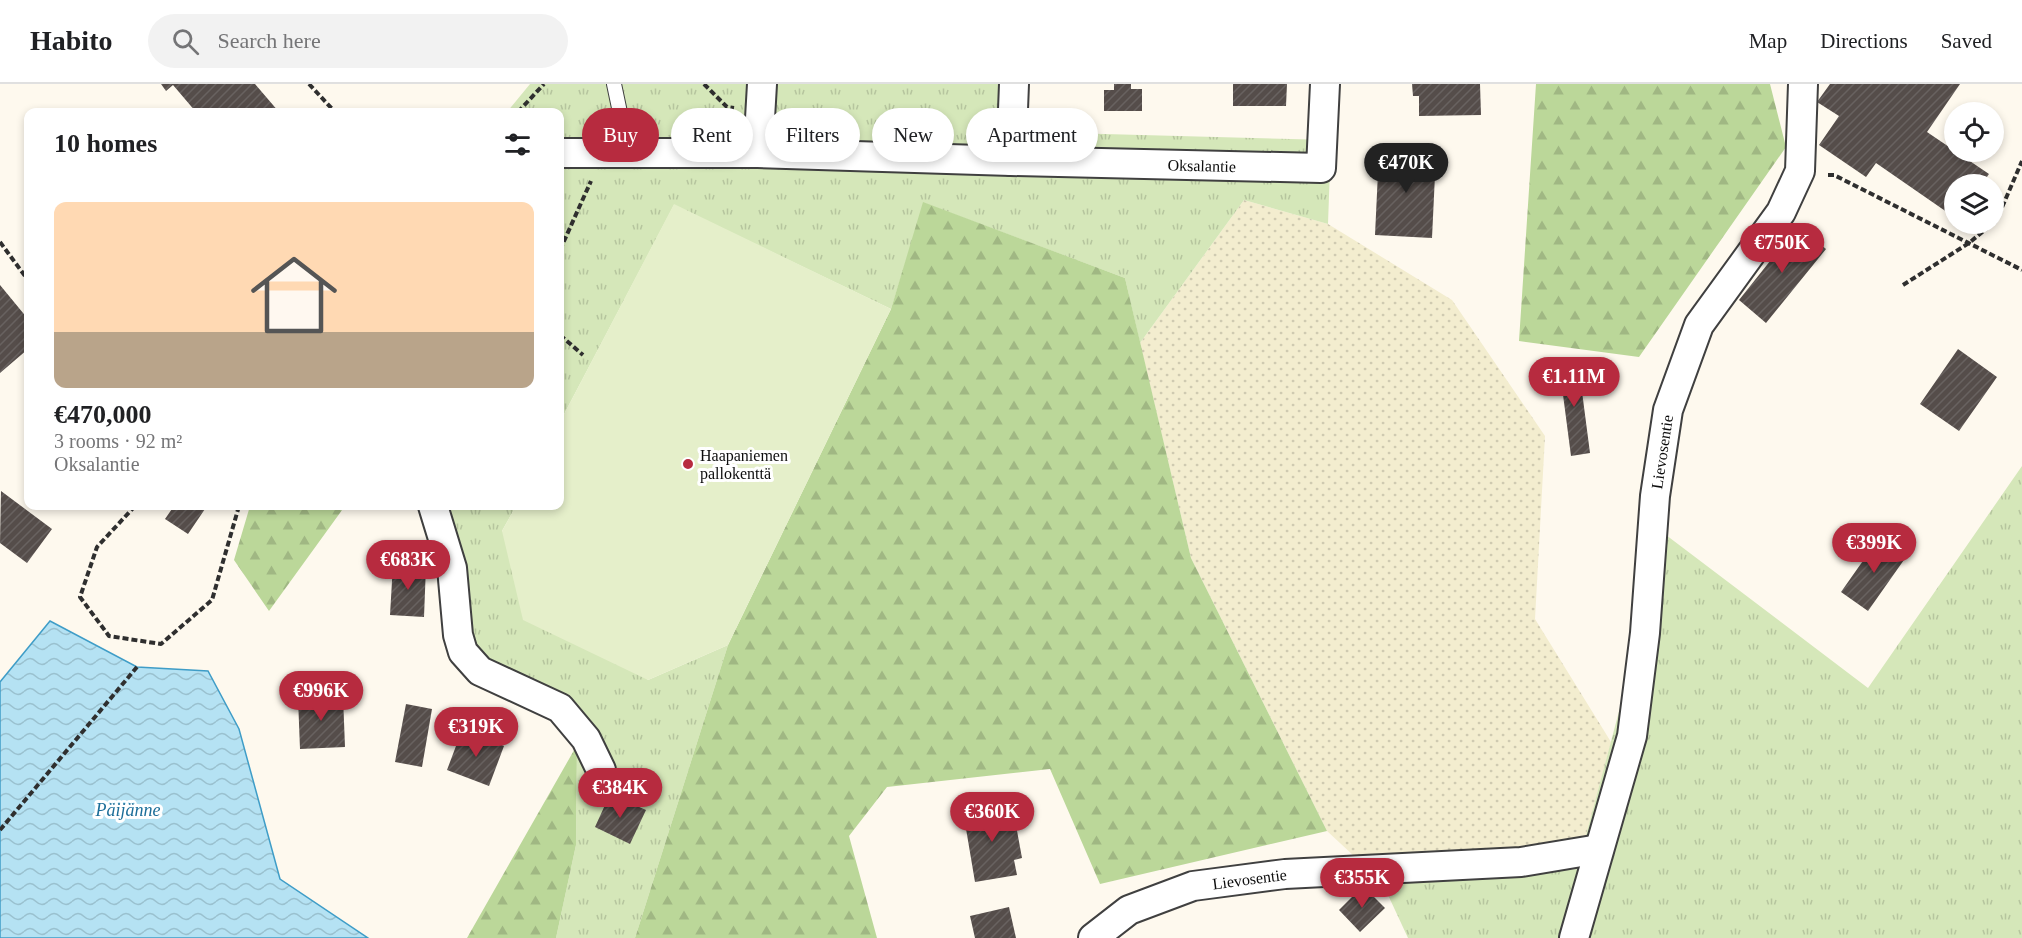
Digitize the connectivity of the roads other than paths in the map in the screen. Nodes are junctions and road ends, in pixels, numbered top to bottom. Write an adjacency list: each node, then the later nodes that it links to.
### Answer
1 (614, 84): 8 (lane)
2 (762, 84): 9 (street)
3 (1014, 84): 6 (street)
4 (1324, 84): 11 (street, Oksalantie)
5 (1803, 84): 14 (street, Lievosentie)
6 (1013, 108)
7 (564, 153): 8 (street, Oksalantie)
8 (664, 153): 9 (street, Oksalantie)
9 (758, 153): 10 (street, Oksalantie)
10 (966, 160)
11 (1055, 162)
12 (434, 510): 13 (street)
13 (601, 771)
14 (1599, 849): 15 (street, Lievosentie); 16 (street, Lievosentie)
15 (1093, 938)
16 (1574, 938)

